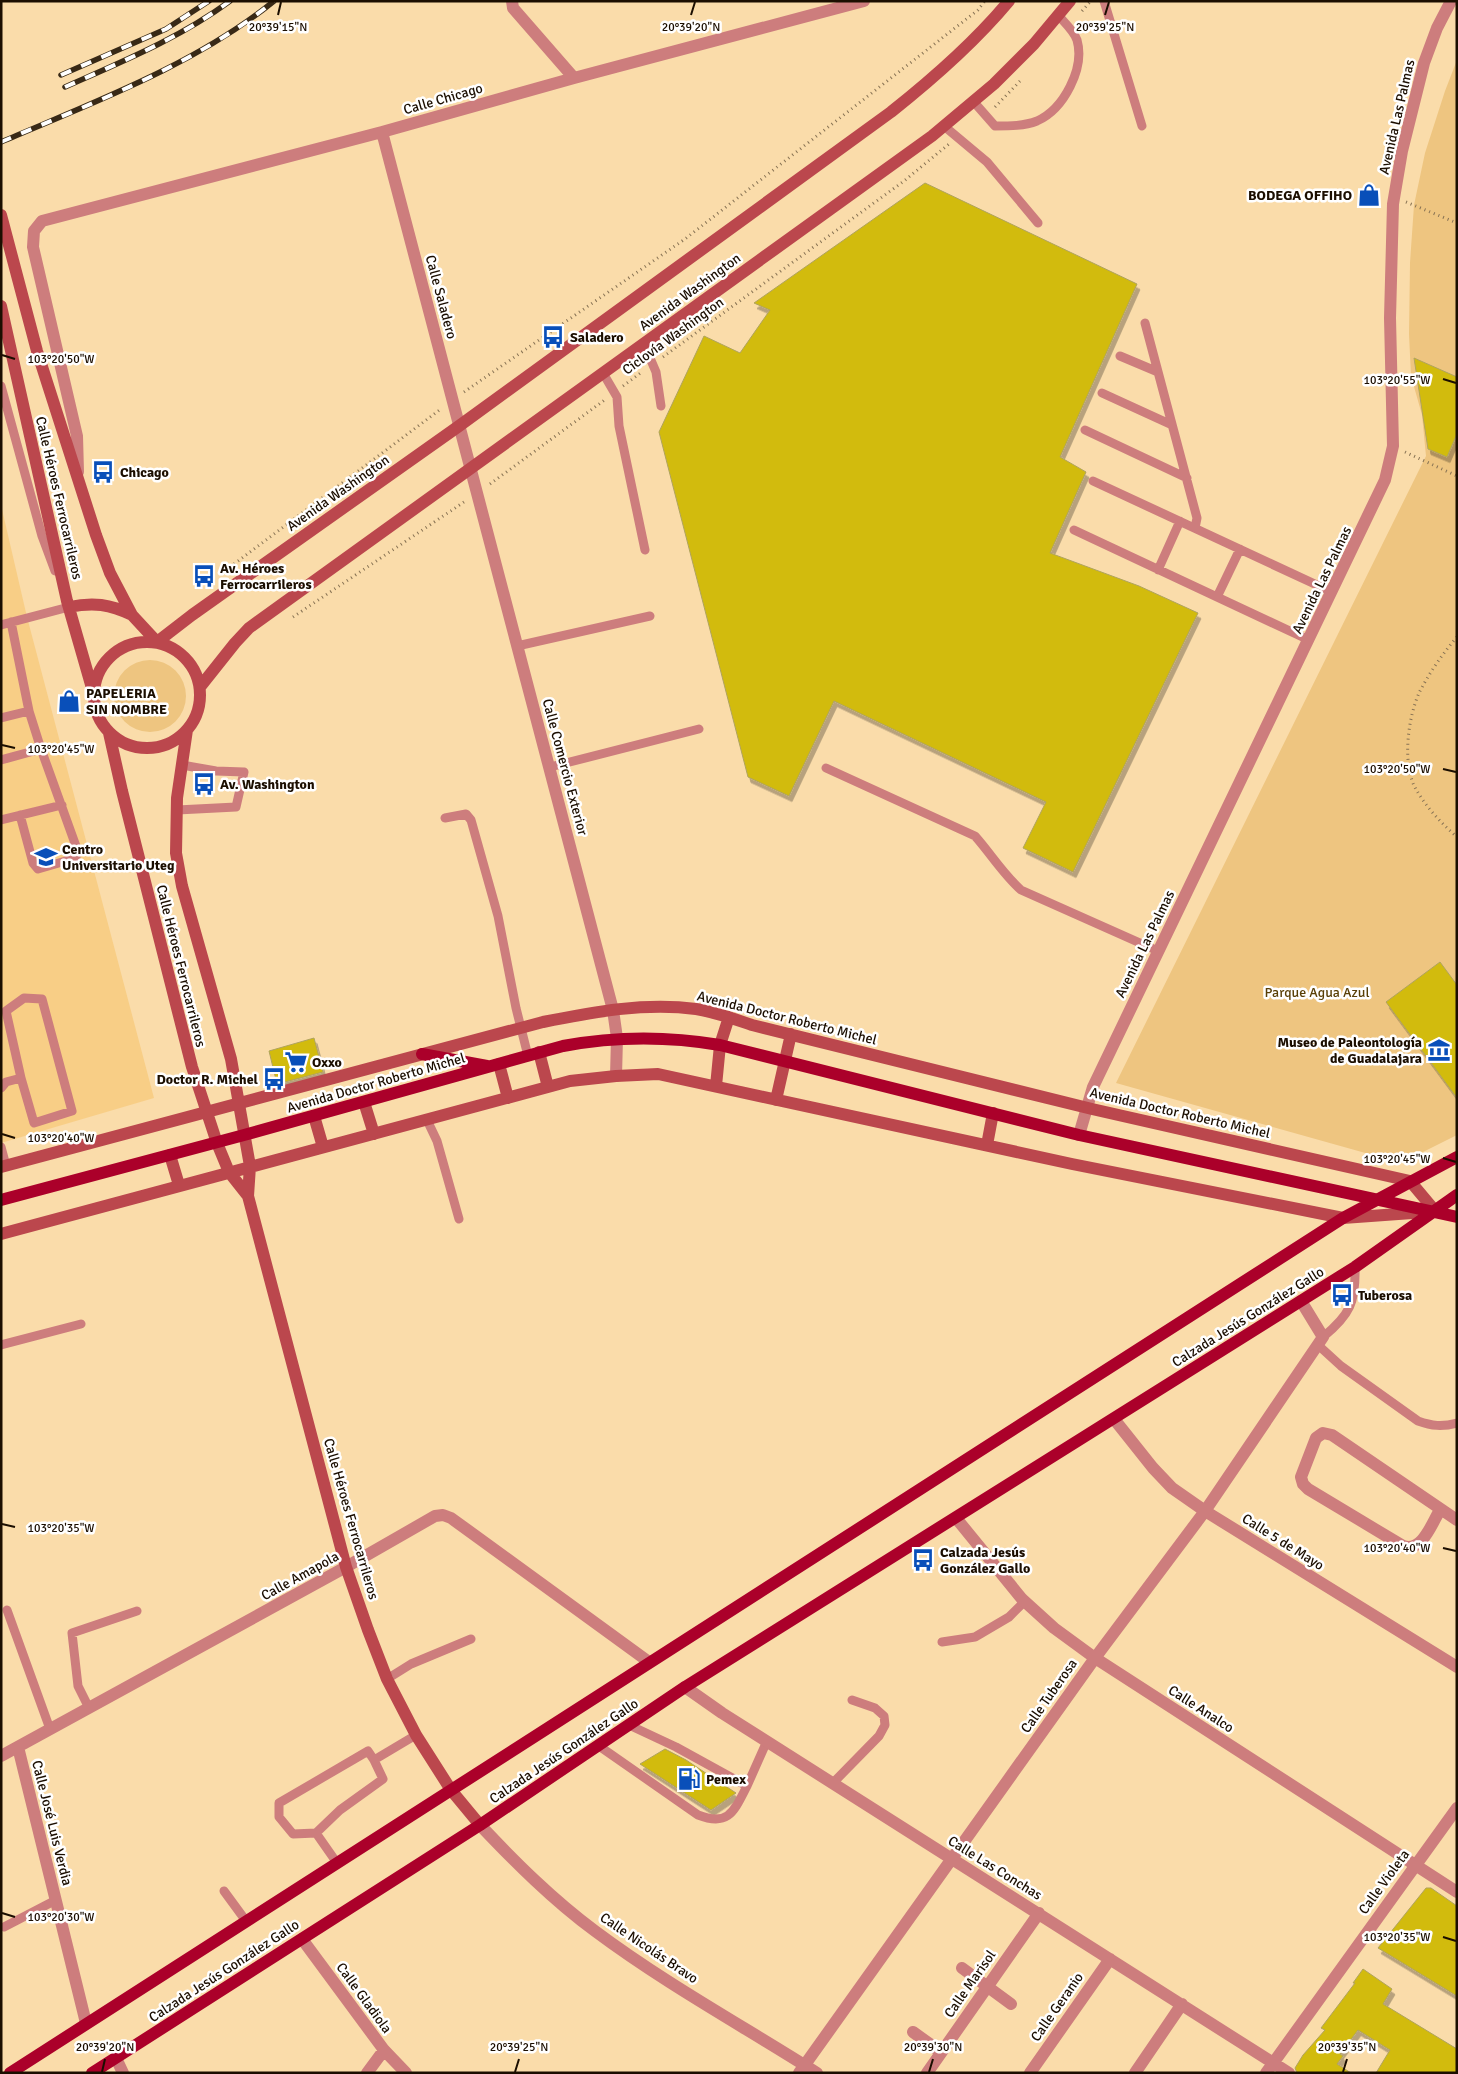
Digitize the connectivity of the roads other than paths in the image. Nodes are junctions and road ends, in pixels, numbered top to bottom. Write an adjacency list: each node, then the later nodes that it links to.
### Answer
1 (512, 1): 8 (street)
2 (864, 1): 8 (street, Calle Chicago)
3 (1009, 1): 26 (main road, Avenida Washington)
4 (1070, 1): 7 (main road, Avenida Washington)
5 (1104, 1): 11 (lane)
6 (1451, 1): 38 (street, Avenida Las Palmas)
7 (1058, 15): 9 (main road, Avenida Washington); 9 (lane)
8 (574, 78): 12 (street, Calle Chicago)
9 (973, 101): 10 (main road, Avenida Washington)
10 (944, 126): 14 (lane); 18 (main road, Avenida Washington)
11 (1142, 126)
12 (382, 132): 15 (street, Calle Chicago); 26 (street, Calle Saladero)
13 (1, 215): 30 (main road, Calle Héroes Ferrocarrileros)
14 (1038, 224)
15 (34, 231): 30 (street, Calle Héroes Ferrocarrileros)
16 (1, 306): 40 (main road, Calle Héroes Ferrocarrileros)
17 (1145, 323): 20 (lane)
18 (644, 344): 21 (main road, Avenida Washington); 24 (lane)
19 (1120, 356): 20 (lane)
20 (1158, 372): 25 (lane)
21 (603, 373): 28 (main road, Avenida Washington); 36 (lane)
22 (1, 386): 40 (lane)
23 (1102, 393): 25 (lane)
24 (661, 406)
25 (1172, 425): 29 (lane)
26 (460, 426): 28 (street, Calle Saladero); 46 (main road, Avenida Washington)
27 (1085, 430): 29 (lane)
28 (471, 468): 47 (street, Calle Comercio Exterior); 48 (main road, Avenida Washington)
29 (1187, 478): 33 (lane)
30 (78, 481): 41 (main road, Calle Héroes Ferrocarrileros)
31 (1093, 481): 32 (lane)
32 (1180, 521): 33 (lane); 37 (lane)
33 (1195, 528): 35 (lane)
34 (1074, 530): 37 (lane)
35 (1240, 549): 38 (lane); 39 (lane)
36 (645, 550)
37 (1158, 570): 39 (lane)
38 (1332, 592): 45 (street, Avenida Las Palmas)
39 (1217, 597): 45 (lane)
40 (68, 604): 41 (main road); 43 (lane); 49 (main road, Calle Héroes Ferrocarrileros)
41 (132, 615): 46 (main road, Calle Héroes Ferrocarrileros)
42 (650, 616): 47 (lane)
43 (11, 622): 44 (lane); 50 (lane)
44 (1, 625)
45 (1309, 640): 65 (street, Avenida Las Palmas)
46 (157, 642): 48 (main road); 49 (main road)
47 (517, 646): 58 (street, Calle Comercio Exterior)
48 (200, 688): 53 (main road)
49 (94, 694): 54 (main road)
50 (29, 711): 51 (lane); 55 (lane)
51 (1, 718)
52 (699, 729): 58 (lane)
53 (187, 730): 54 (main road); 57 (main road, Calle Héroes Ferrocarrileros)
54 (109, 733): 86 (main road, Calle Héroes Ferrocarrileros)
55 (41, 749): 56 (lane); 60 (lane)
56 (1, 760)
57 (182, 765): 61 (main road, Calle Héroes Ferrocarrileros); 61 (lane)
58 (550, 767): 66 (street, Calle Comercio Exterior)
59 (826, 768): 65 (lane)
60 (62, 805): 62 (lane); 62 (lane)
61 (177, 810): 84 (main road, Calle Héroes Ferrocarrileros)
62 (20, 815): 64 (lane)
63 (445, 818): 68 (lane)
64 (1, 820)
65 (1158, 951): 85 (street, Avenida Las Palmas)
66 (613, 1010): 67 (main road, Avenida Doctor Roberto Michel); 68 (main road, Avenida Doctor Roberto Michel); 70 (street, Calle Comercio Exterior)
67 (729, 1017): 69 (main road, Avenida Doctor Roberto Michel); 71 (main road)
68 (520, 1028): 72 (main road, Avenida Doctor Roberto Michel); 73 (lane)
69 (791, 1034): 74 (main road); 85 (main road, Avenida Doctor Roberto Michel)
70 (616, 1038): 71 (main road, Avenida Doctor Roberto Michel); 73 (main road, Avenida Doctor Roberto Michel); 76 (street, Calle Comercio Exterior)
71 (720, 1045): 74 (main road, Avenida Doctor Roberto Michel); 78 (main road)
72 (422, 1054): 75 (main road); 84 (main road, Avenida Doctor Roberto Michel)
73 (533, 1054): 75 (main road, Avenida Doctor Roberto Michel); 79 (main road)
74 (784, 1061): 82 (main road); 87 (main road, Avenida Doctor Roberto Michel)
75 (494, 1065): 81 (main road); 83 (main road, Avenida Doctor Roberto Michel)
76 (616, 1076): 78 (main road, Avenida Doctor Roberto Michel); 79 (main road, Avenida Doctor Roberto Michel)
77 (21, 1078): 77 (lane); 80 (lane)
78 (716, 1086): 82 (main road, Avenida Doctor Roberto Michel)
79 (548, 1087): 81 (main road, Avenida Doctor Roberto Michel)
80 (1, 1088)
81 (508, 1098): 89 (main road, Avenida Doctor Roberto Michel)
82 (776, 1100): 94 (main road, Avenida Doctor Roberto Michel)
83 (364, 1102): 88 (main road, Avenida Doctor Roberto Michel); 90 (main road)
84 (239, 1103): 86 (main road, Avenida Doctor Roberto Michel); 91 (main road, Calle Héroes Ferrocarrileros)
85 (1086, 1108): 92 (street, Avenida Las Palmas); 102 (main road, Avenida Doctor Roberto Michel)
86 (207, 1112): 93 (main road, Calle Héroes Ferrocarrileros); 99 (main road, Avenida Doctor Roberto Michel)
87 (993, 1114): 92 (main road, Avenida Doctor Roberto Michel); 94 (main road)
88 (314, 1116): 91 (main road, Avenida Doctor Roberto Michel); 96 (main road)
89 (427, 1120): 90 (main road, Avenida Doctor Roberto Michel); 111 (lane)
90 (374, 1134): 96 (main road, Avenida Doctor Roberto Michel)
91 (244, 1135): 93 (main road, Avenida Doctor Roberto Michel); 100 (main road, Calle Héroes Ferrocarrileros)
92 (1079, 1135): 106 (main road, Avenida Doctor Roberto Michel)
93 (217, 1143): 97 (main road, Avenida Doctor Roberto Michel); 101 (main road, Calle Héroes Ferrocarrileros)
94 (987, 1145): 110 (main road, Avenida Doctor Roberto Michel)
95 (1, 1147): 99 (lane)
96 (323, 1147): 100 (main road, Avenida Doctor Roberto Michel)
97 (170, 1155): 103 (main road); 107 (main road, Avenida Doctor Roberto Michel)
98 (1457, 1157): 102 (main road)
99 (4, 1166)
100 (250, 1166): 101 (main road, Avenida Doctor Roberto Michel); 104 (main road, Calle Héroes Ferrocarrileros)
101 (229, 1172): 103 (main road, Avenida Doctor Roberto Michel); 104 (main road, Calle Héroes Ferrocarrileros)
102 (1410, 1181): 106 (main road, Calzada Jesús González Gallo); 108 (main road)
103 (179, 1185): 112 (main road, Avenida Doctor Roberto Michel)
104 (248, 1196): 124 (main road, Calle Héroes Ferrocarrileros)
105 (1457, 1196): 108 (main road, Calzada Jesús González Gallo)
106 (1375, 1199): 108 (main road, Avenida Doctor Roberto Michel); 110 (main road, Calzada Jesús González Gallo)
107 (1, 1200)
108 (1436, 1212): 109 (main road, Avenida Doctor Roberto Michel); 110 (main road, Avenida Doctor Roberto Michel); 113 (main road, Calzada Jesús González Gallo)
109 (1457, 1217)
110 (1343, 1218): 131 (main road, Calzada Jesús González Gallo)
111 (459, 1219)
112 (1, 1234)
113 (1355, 1267): 114 (main road, Calzada Jesús González Gallo); 116 (lane, Calle Tuberosa)
114 (1301, 1301): 116 (street); 118 (main road, Calzada Jesús González Gallo)
115 (81, 1324): 117 (lane)
116 (1321, 1341): 119 (lane); 121 (street, Calle Tuberosa)
117 (1, 1345)
118 (1114, 1419): 121 (street, Calle 5 de Mayo); 122 (main road, Calzada Jesús González Gallo)
119 (1457, 1423)
120 (1440, 1510): 120 (street); 123 (street)
121 (1205, 1511): 130 (street, Calle Tuberosa); 132 (street, Calle 5 de Mayo)
122 (956, 1518): 125 (street, Calle Analco); 134 (main road, Calzada Jesús González Gallo)
123 (1457, 1520)
124 (346, 1568): 131 (street, Calle Amapola); 133 (main road, Calle Héroes Ferrocarrileros); 136 (street, Calle Amapola)
125 (1025, 1601): 129 (lane); 130 (street, Calle Analco)
126 (7, 1610): 138 (lane)
127 (137, 1611): 136 (lane)
128 (471, 1639): 133 (lane)
129 (942, 1642)
130 (1095, 1658): 151 (street, Calle Tuberosa); 153 (street, Calle Analco)
131 (649, 1662): 147 (main road, Calzada Jesús González Gallo)
132 (1457, 1667)
133 (387, 1679): 139 (main road, Calle Héroes Ferrocarrileros)
134 (686, 1687): 137 (main road, Calzada Jesús González Gallo); 140 (street, Calle Las Conchas)
135 (852, 1700): 145 (lane)
136 (89, 1708): 138 (street, Calle Amapola)
137 (629, 1725): 142 (main road, Calzada Jesús González Gallo); 146 (lane)
138 (50, 1729): 141 (street, Calle Amapola)
139 (416, 1735): 144 (lane); 147 (main road, Calle Héroes Ferrocarrileros)
140 (766, 1741): 145 (street, Calle Las Conchas); 146 (lane)
141 (18, 1746): 143 (street, Calle Amapola); 156 (street, Calle José Luis Verdia)
142 (599, 1746): 146 (lane); 149 (main road, Calzada Jesús González Gallo)
143 (1, 1756)
144 (374, 1760): 150 (lane); 150 (lane)
145 (833, 1783): 151 (street, Calle Las Conchas)
146 (747, 1786)
147 (451, 1790): 149 (main road, Calle Héroes Ferrocarrileros); 152 (main road, Calzada Jesús González Gallo)
148 (1457, 1808): 153 (street, Calle Violeta)
149 (480, 1826): 160 (main road, Calzada Jesús González Gallo); 172 (street, Calle Nicolás Bravo)
150 (316, 1834): 152 (lane)
151 (952, 1859): 157 (street, Calle Las Conchas); 172 (street, Calle Tuberosa)
152 (337, 1863): 158 (main road, Calzada Jesús González Gallo)
153 (1414, 1865): 155 (street, Calle Analco); 171 (street, Calle Violeta)
154 (224, 1891): 158 (lane)
155 (1457, 1892)
156 (56, 1900): 159 (lane); 166 (street, Calle José Luis Verdia)
157 (1039, 1914): 161 (street, Calle Las Conchas); 163 (street, Calle Marisol)
158 (246, 1921): 166 (main road, Calzada Jesús González Gallo)
159 (4, 1928)
160 (302, 1939): 168 (street, Calle Gladiola); 170 (main road, Calzada Jesús González Gallo)
161 (1110, 1959): 165 (street, Calle Las Conchas); 180 (street, Calle Geranio)
162 (962, 1968): 163 (street)
163 (987, 1986): 164 (street); 169 (street, Calle Marisol)
164 (1011, 2004)
165 (1182, 2004): 171 (street, Calle Las Conchas); 181 (street)
166 (86, 2023): 173 (main road, Calzada Jesús González Gallo)
167 (913, 2032): 169 (street)
168 (384, 2050): 176 (street); 177 (street, Calle Gladiola)
169 (941, 2052): 179 (street, Calle Marisol)
170 (116, 2058): 174 (main road, Calzada Jesús González Gallo); 175 (street)
171 (1270, 2068): 182 (street, Calle Las Conchas)
172 (802, 2069): 178 (street, Calle Nicolás Bravo)
173 (10, 2073)
174 (92, 2073)
175 (123, 2073)
176 (367, 2073)
177 (406, 2073)
178 (817, 2073)
179 (927, 2073)
180 (1030, 2073)
181 (1135, 2073)
182 (1289, 2073)

